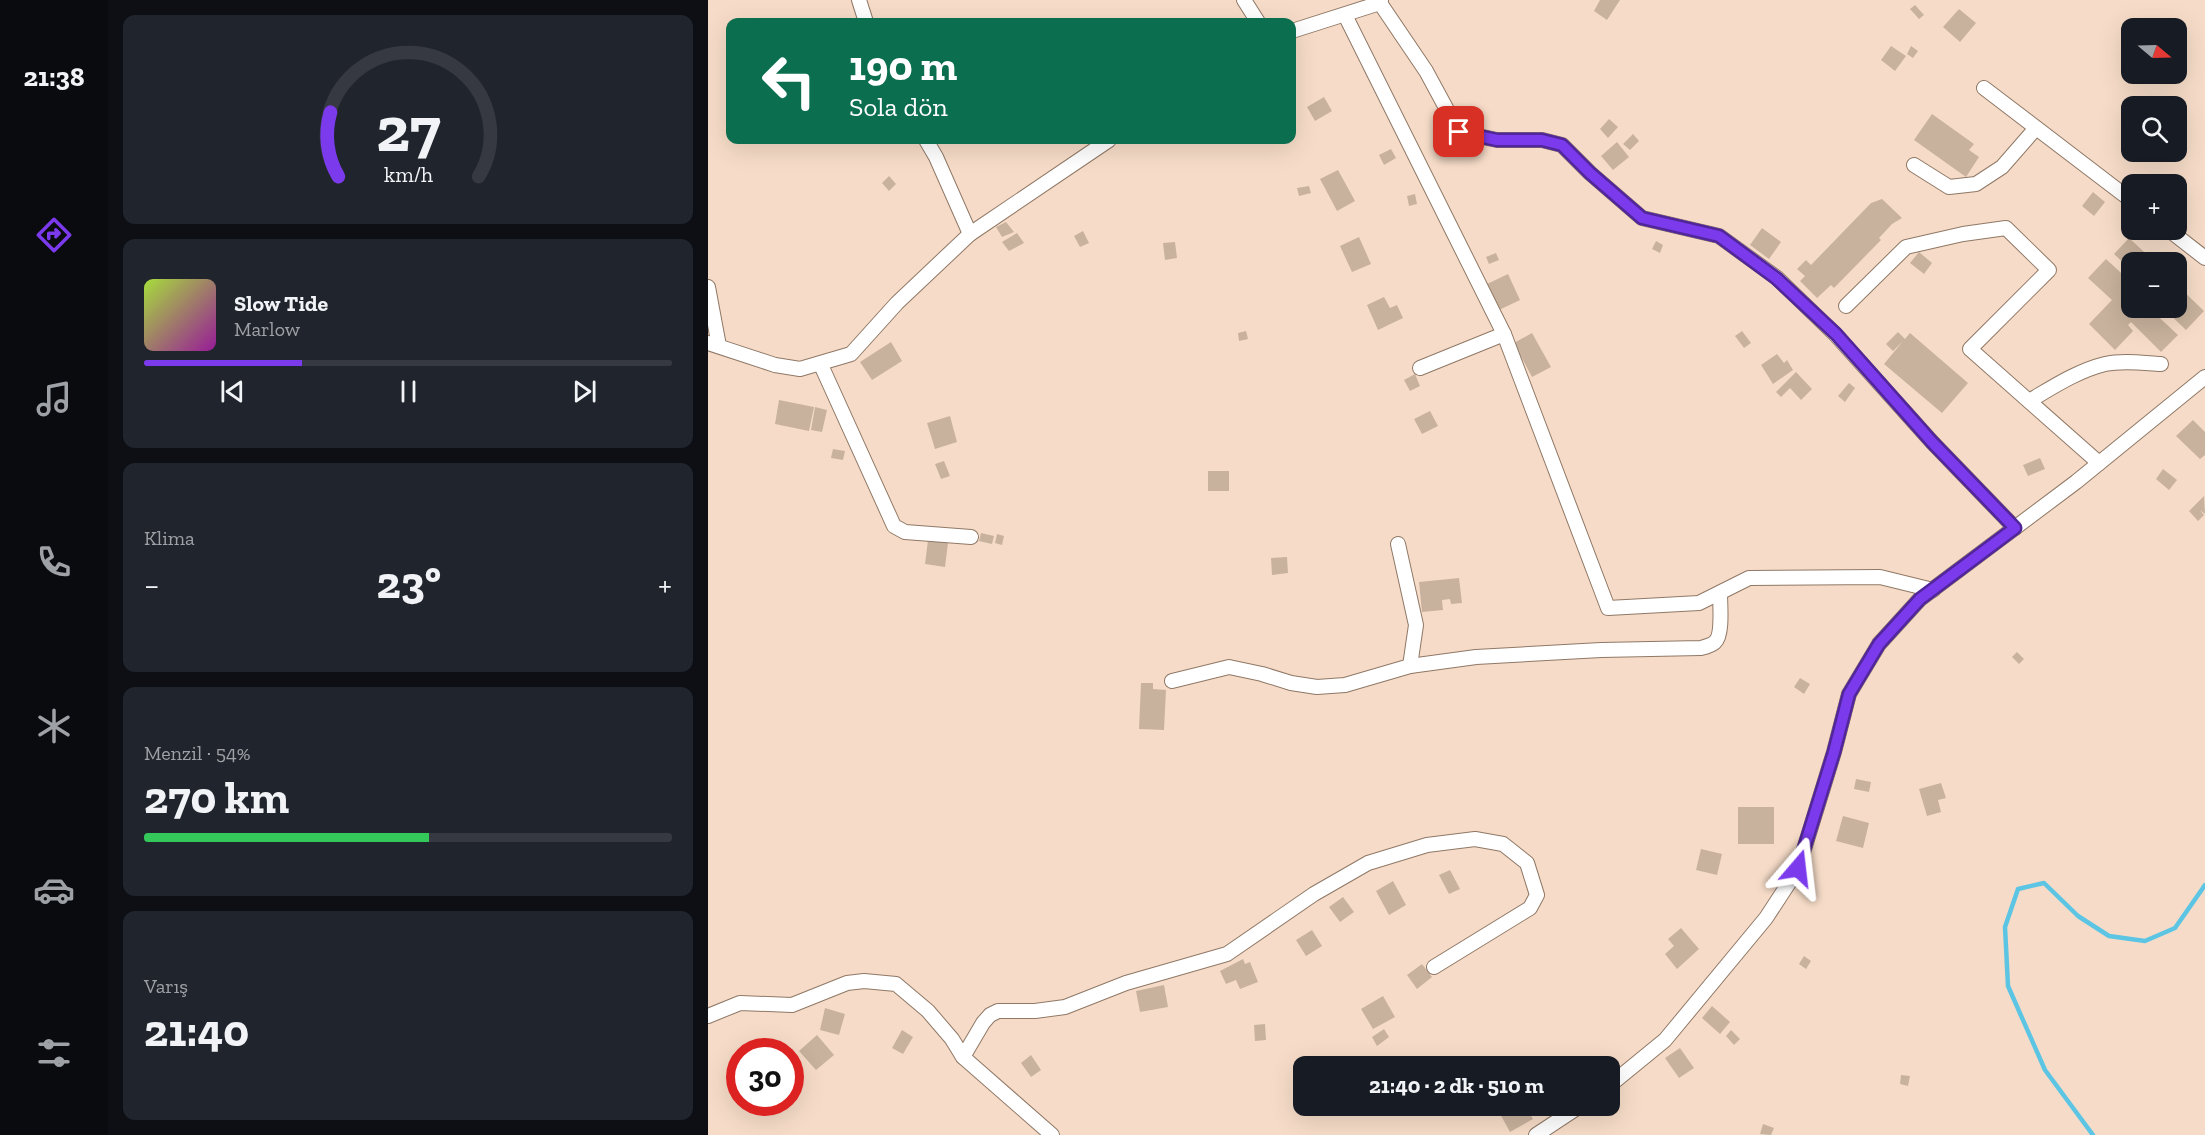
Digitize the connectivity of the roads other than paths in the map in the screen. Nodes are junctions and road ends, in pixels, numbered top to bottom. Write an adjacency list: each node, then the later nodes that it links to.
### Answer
1 (859, 0): 5 (street)
2 (1244, 0): 6 (street)
3 (1380, 1): 4 (street); 27 (street)
4 (1345, 15): 7 (street); 19 (street)
5 (865, 18)
6 (1255, 18)
7 (1296, 30)
8 (1984, 88): 9 (street)
9 (2036, 128): 12 (street); 13 (street)
10 (928, 144): 14 (street)
11 (1103, 144): 14 (street)
12 (1914, 165)
13 (2121, 193)
14 (970, 234): 22 (street)
15 (2182, 240): 16 (street)
16 (2205, 258)
17 (708, 287): 20 (street)
18 (1846, 306): 25 (street)
19 (1504, 334): 23 (street); 31 (street)
20 (713, 344): 22 (street)
21 (2162, 364): 25 (street)
22 (821, 365): 28 (street)
23 (1420, 368)
24 (2205, 377): 26 (street)
25 (2029, 401): 26 (street)
26 (2099, 464): 27 (street)
27 (2015, 528): 30 (street)
28 (971, 537)
29 (1398, 544): 32 (street)
30 (1933, 590): 31 (street); 37 (street)
31 (1720, 593): 32 (street)
32 (1410, 666): 33 (street)
33 (1172, 681)
34 (1434, 967): 36 (street)
35 (708, 1016): 36 (street)
36 (963, 1057): 39 (street)
37 (1620, 1077)
38 (1565, 1116): 40 (street)
39 (1052, 1135)
40 (1536, 1135)

